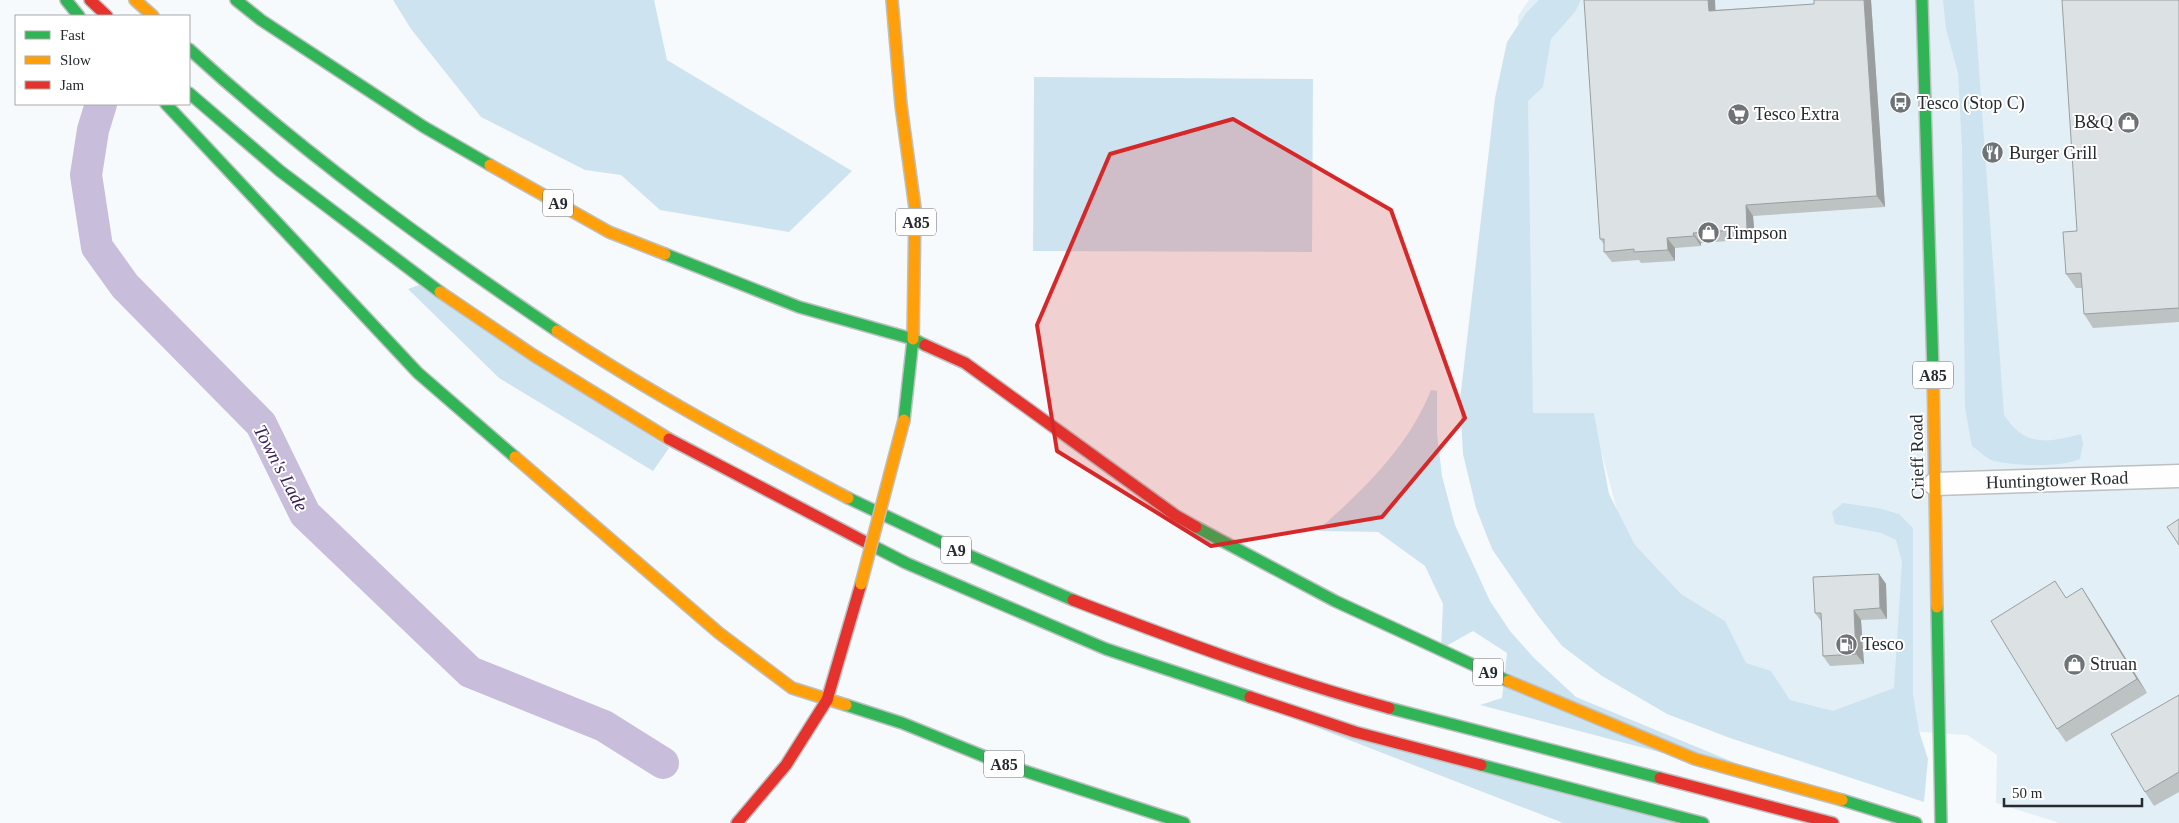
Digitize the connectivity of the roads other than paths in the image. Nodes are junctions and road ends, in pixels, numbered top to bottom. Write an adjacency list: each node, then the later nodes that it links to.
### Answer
1 (66, 0): 7 (main road)
2 (90, 0): 8 (main road)
3 (135, 0): 9 (main road)
4 (236, 0): 13 (main road, A9)
5 (892, 0): 13 (main road, A85)
6 (1922, 0): 15 (main road, Crieff Road / A85)
7 (78, 15)
8 (105, 15)
9 (152, 15)
10 (190, 50): 20 (main road, A9)
11 (190, 94): 19 (main road, A9)
12 (167, 105): 16 (main road)
13 (913, 339): 16 (main road, A85, bridge); 21 (main road, A9)
14 (2179, 476): 15 (street, Huntingtower Road)
15 (1935, 484): 22 (main road, Crieff Road / A85)
16 (827, 700): 17 (main road); 18 (main road, A85)
17 (737, 823)
18 (1184, 823)
19 (1703, 823)
20 (1833, 823)
21 (1916, 823)
22 (1941, 823)

